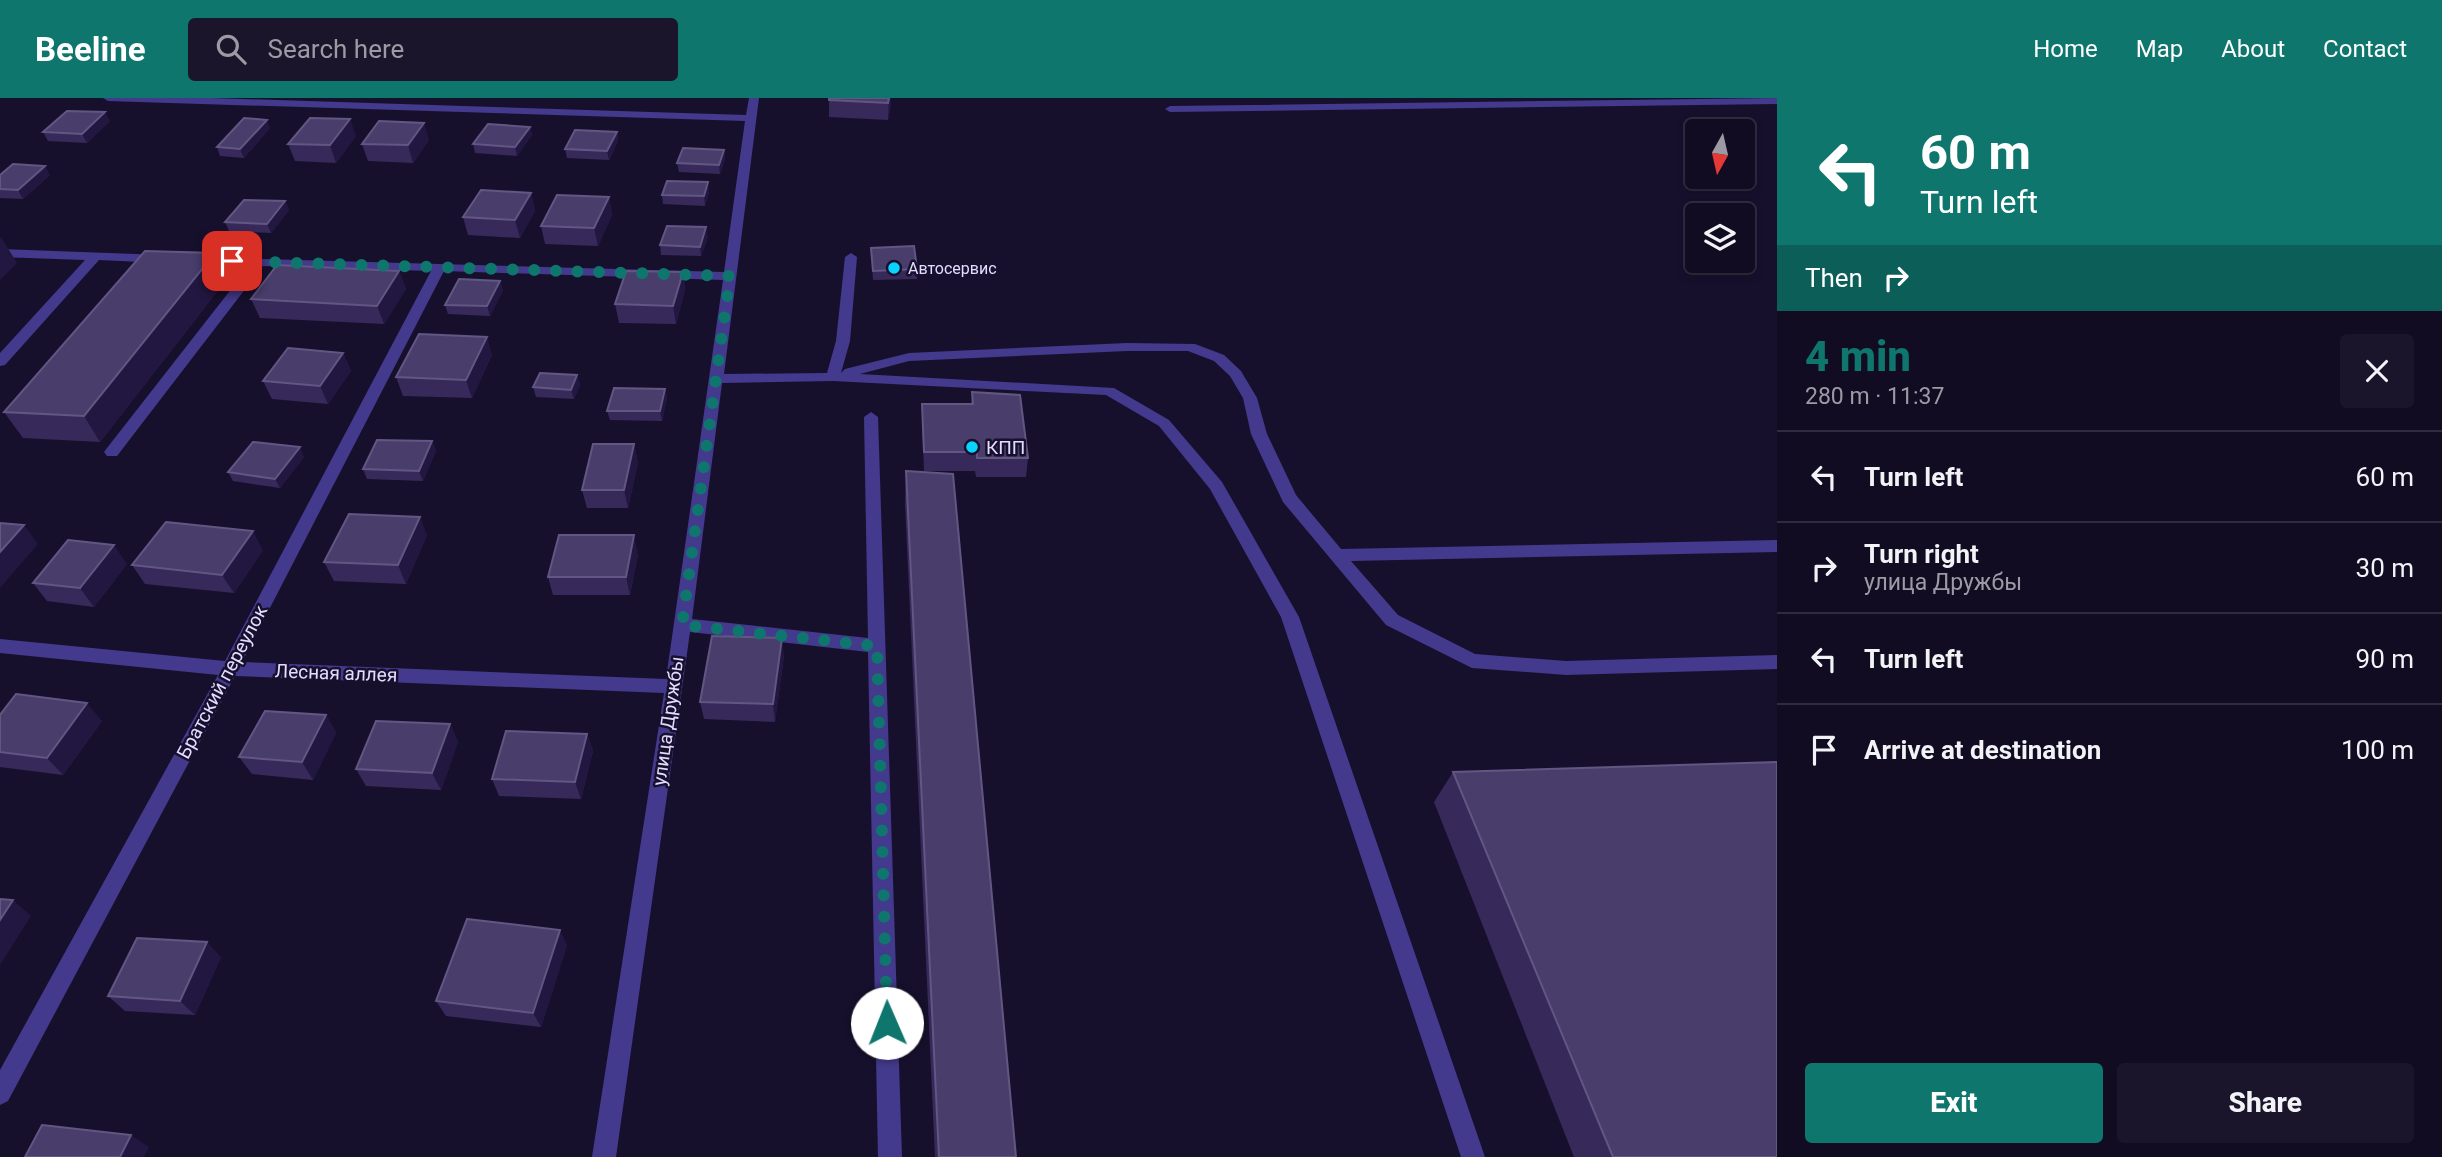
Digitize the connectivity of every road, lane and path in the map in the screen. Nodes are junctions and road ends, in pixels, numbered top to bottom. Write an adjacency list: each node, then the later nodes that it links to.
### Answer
1 (108, 98): 5 (street)
2 (585, 98): 7 (street)
3 (754, 98): 8 (street, улица Дружбы)
4 (1777, 101): 6 (street)
5 (364, 102): 7 (street)
6 (1170, 109)
7 (579, 113): 8 (street)
8 (750, 118): 14 (street, улица Дружбы)
9 (0, 253): 10 (street)
10 (96, 256): 12 (street); 15 (street)
11 (851, 257): 16 (street)
12 (259, 262): 13 (street); 19 (street)
13 (439, 268): 14 (street); 26 (street, Братский переулок)
14 (730, 276): 17 (street, улица Дружбы)
15 (0, 362)
16 (833, 377): 17 (street); 21 (street); 31 (street)
17 (716, 379): 22 (street, улица Дружбы)
18 (871, 417): 24 (street)
19 (112, 452)
20 (1777, 547): 21 (street)
21 (1337, 555): 25 (street)
22 (682, 625): 24 (street); 27 (street, улица Дружбы)
23 (0, 646): 26 (street, Лесная аллея)
24 (877, 646): 30 (street)
25 (1777, 662)
26 (230, 669): 27 (street, Лесная аллея); 28 (street, Братский переулок)
27 (674, 686): 29 (street, улица Дружбы)
28 (0, 1093)
29 (604, 1157)
30 (890, 1157)
31 (1473, 1157)

